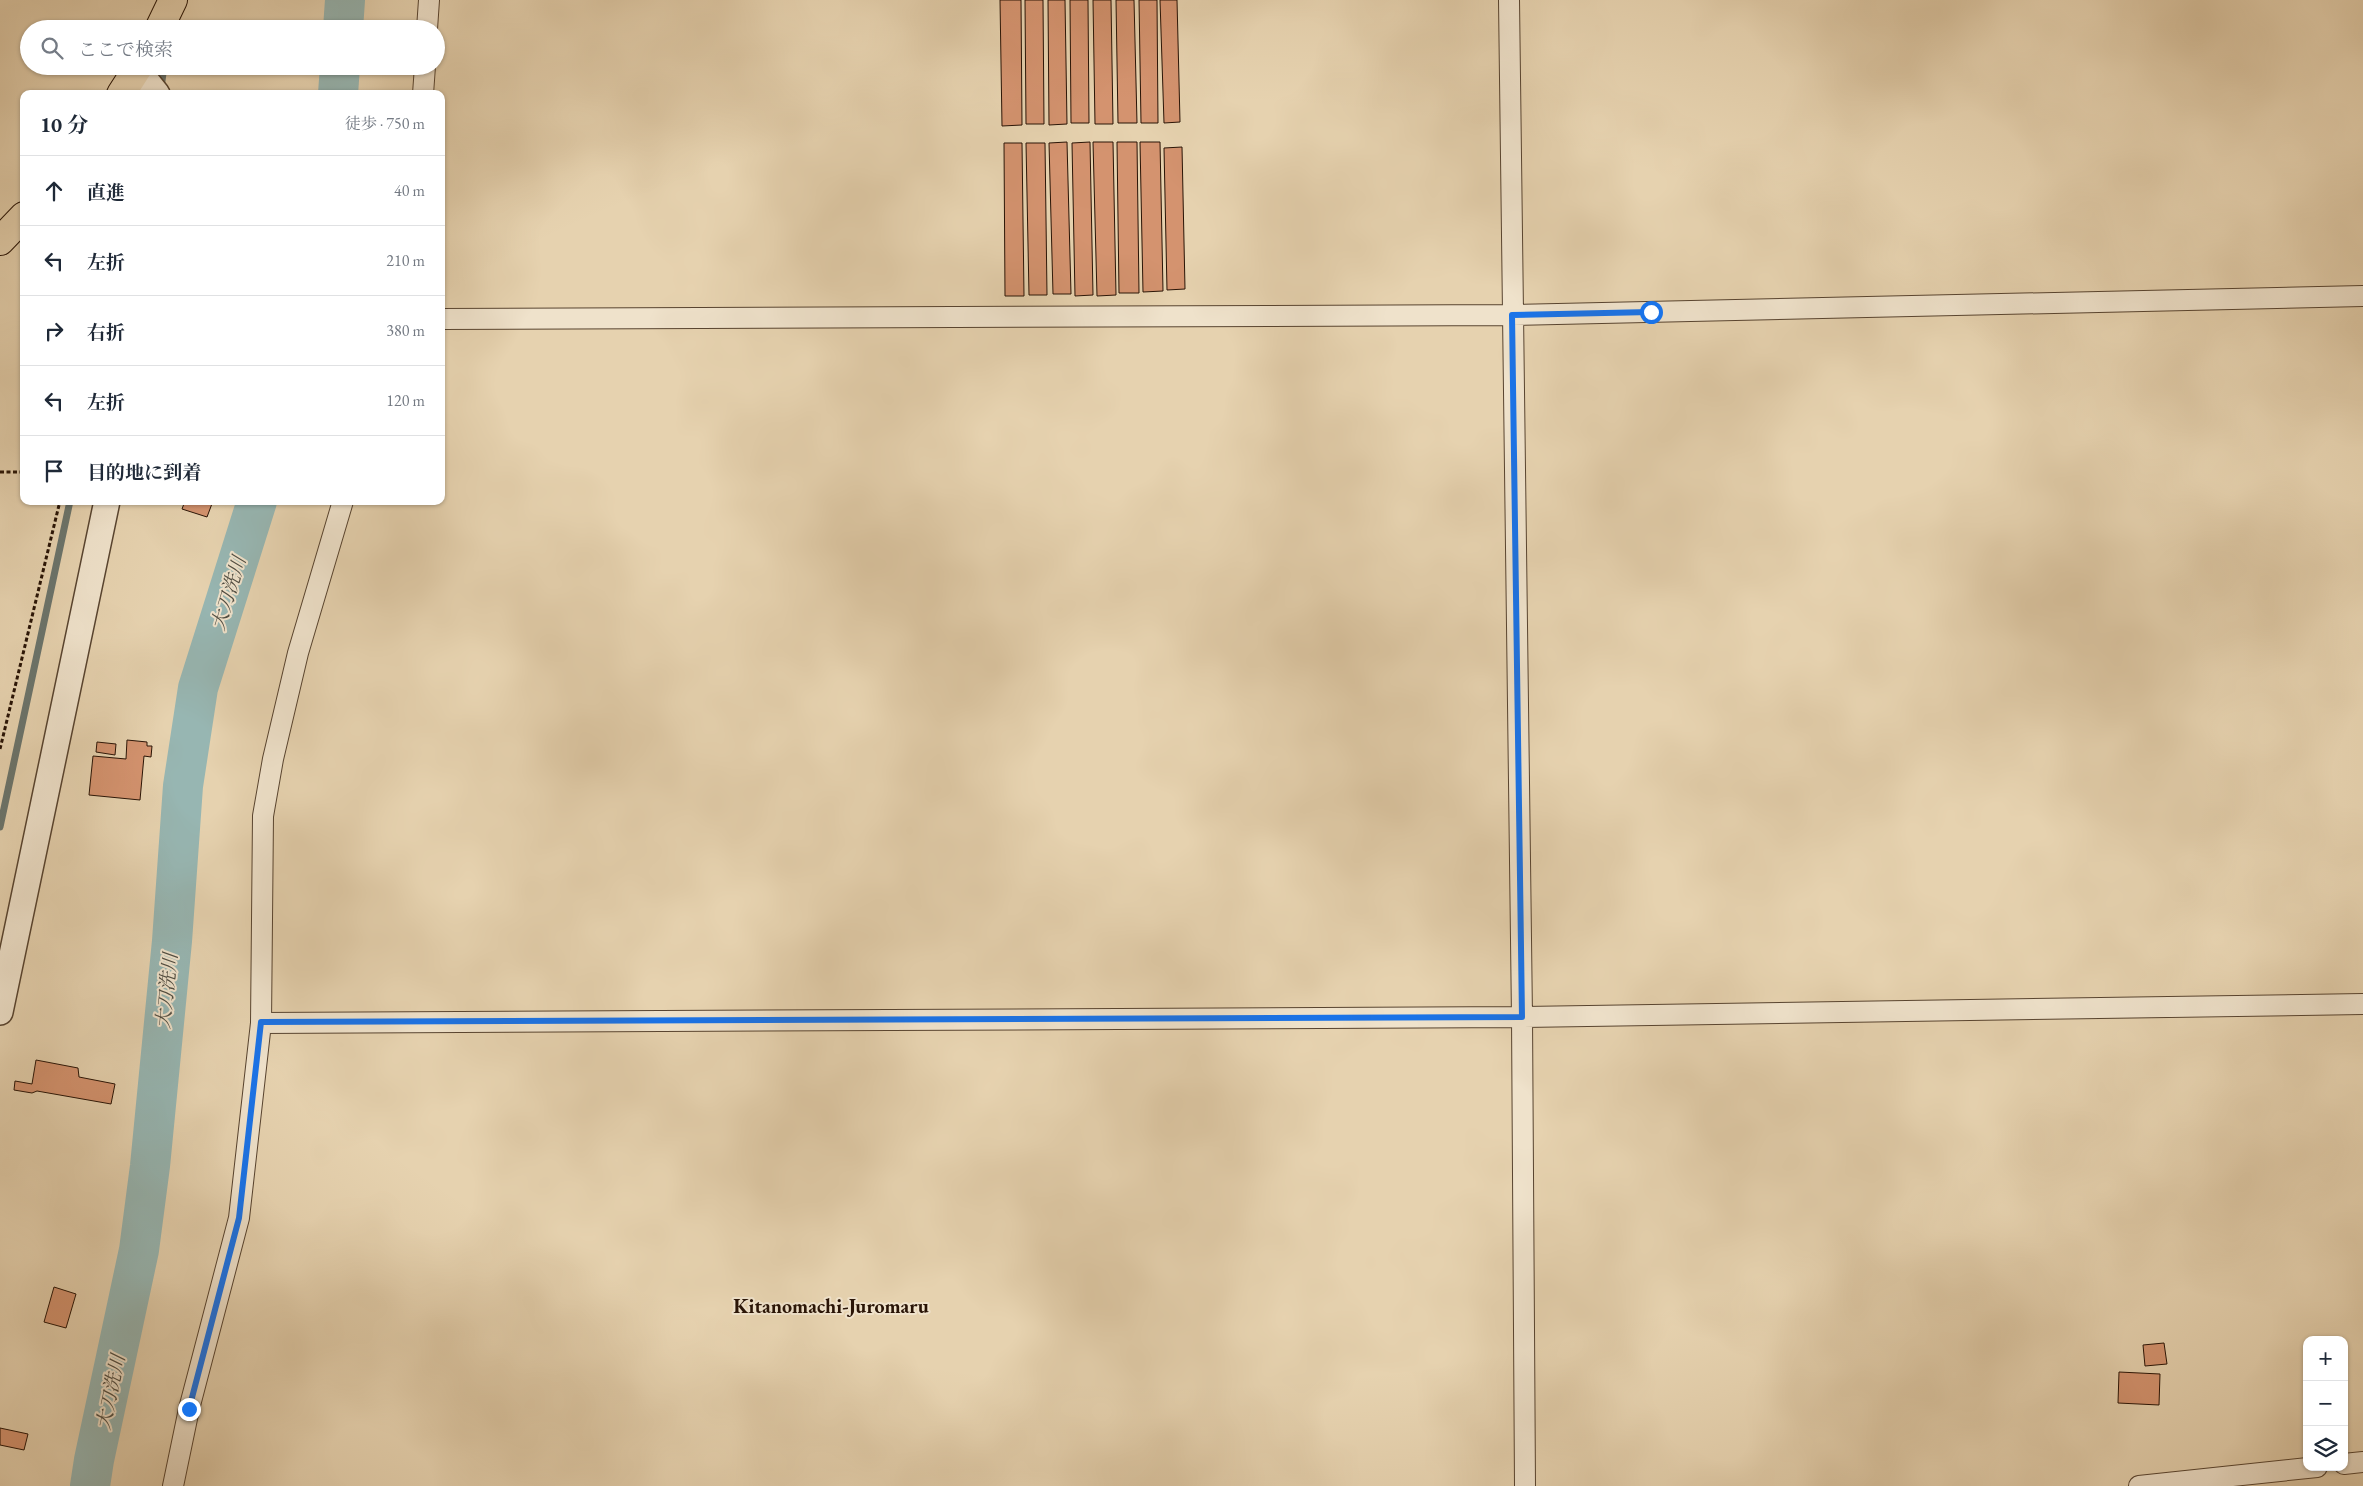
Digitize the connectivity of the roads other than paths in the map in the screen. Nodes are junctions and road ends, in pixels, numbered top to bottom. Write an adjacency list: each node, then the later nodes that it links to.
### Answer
1 (173, 0): 4 (highway)
2 (429, 0): 5 (street)
3 (1509, 0): 15 (street)
4 (163, 20)
5 (428, 20)
6 (133, 75): 9 (highway)
7 (143, 75): 10 (street)
8 (424, 75): 11 (street)
9 (124, 90)
10 (154, 90)
11 (423, 90)
12 (20, 220): 13 (highway)
13 (0, 241)
14 (2363, 296): 15 (street)
15 (1512, 315): 16 (street); 21 (street)
16 (445, 320)
17 (106, 505): 20 (street)
18 (343, 505): 22 (street)
19 (2363, 1004): 21 (street)
20 (0, 1012)
21 (1522, 1017): 22 (street); 27 (street)
22 (261, 1022): 26 (street)
23 (2363, 1462): 24 (street)
24 (2348, 1464)
25 (2303, 1469): 28 (street)
26 (173, 1486)
27 (1525, 1486)
28 (2139, 1486)

